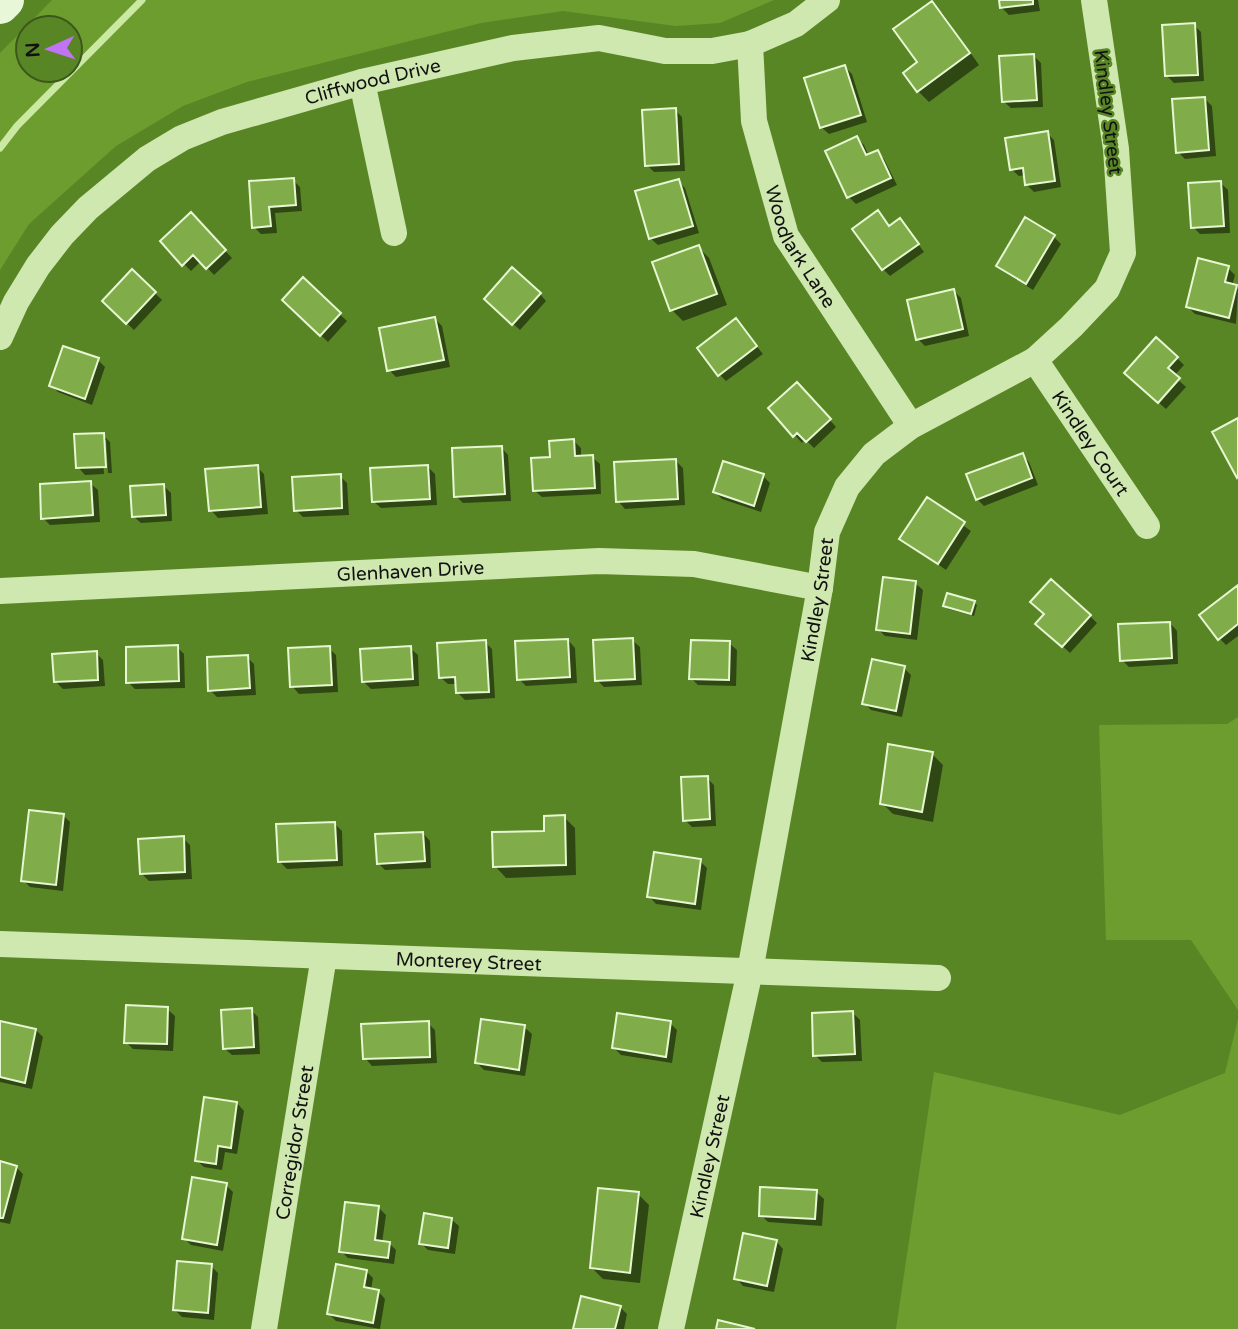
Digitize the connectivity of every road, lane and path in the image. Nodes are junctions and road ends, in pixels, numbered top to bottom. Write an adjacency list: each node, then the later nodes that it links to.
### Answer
1 (5, 0): 4 (street)
2 (827, 0): 5 (street, Cliffwood Drive)
3 (1094, 0): 9 (street, Kindley Street)
4 (0, 5)
5 (750, 44): 6 (street, Cliffwood Drive); 10 (street, Woodlark Lane)
6 (362, 82): 7 (street); 8 (street, Cliffwood Drive)
7 (394, 233)
8 (0, 337)
9 (1035, 360): 10 (street, Kindley Street); 11 (street, Kindley Court)
10 (911, 426): 12 (street, Kindley Street)
11 (1147, 526)
12 (820, 588): 13 (street, Glenhaven Drive); 16 (street, Kindley Street)
13 (0, 591)
14 (0, 944): 15 (street, Monterey Street)
15 (324, 956): 16 (street, Monterey Street); 18 (street, Corregidor Street)
16 (750, 971): 17 (street, Monterey Street); 19 (street, Kindley Street)
17 (938, 978)
18 (264, 1329)
19 (671, 1329)

